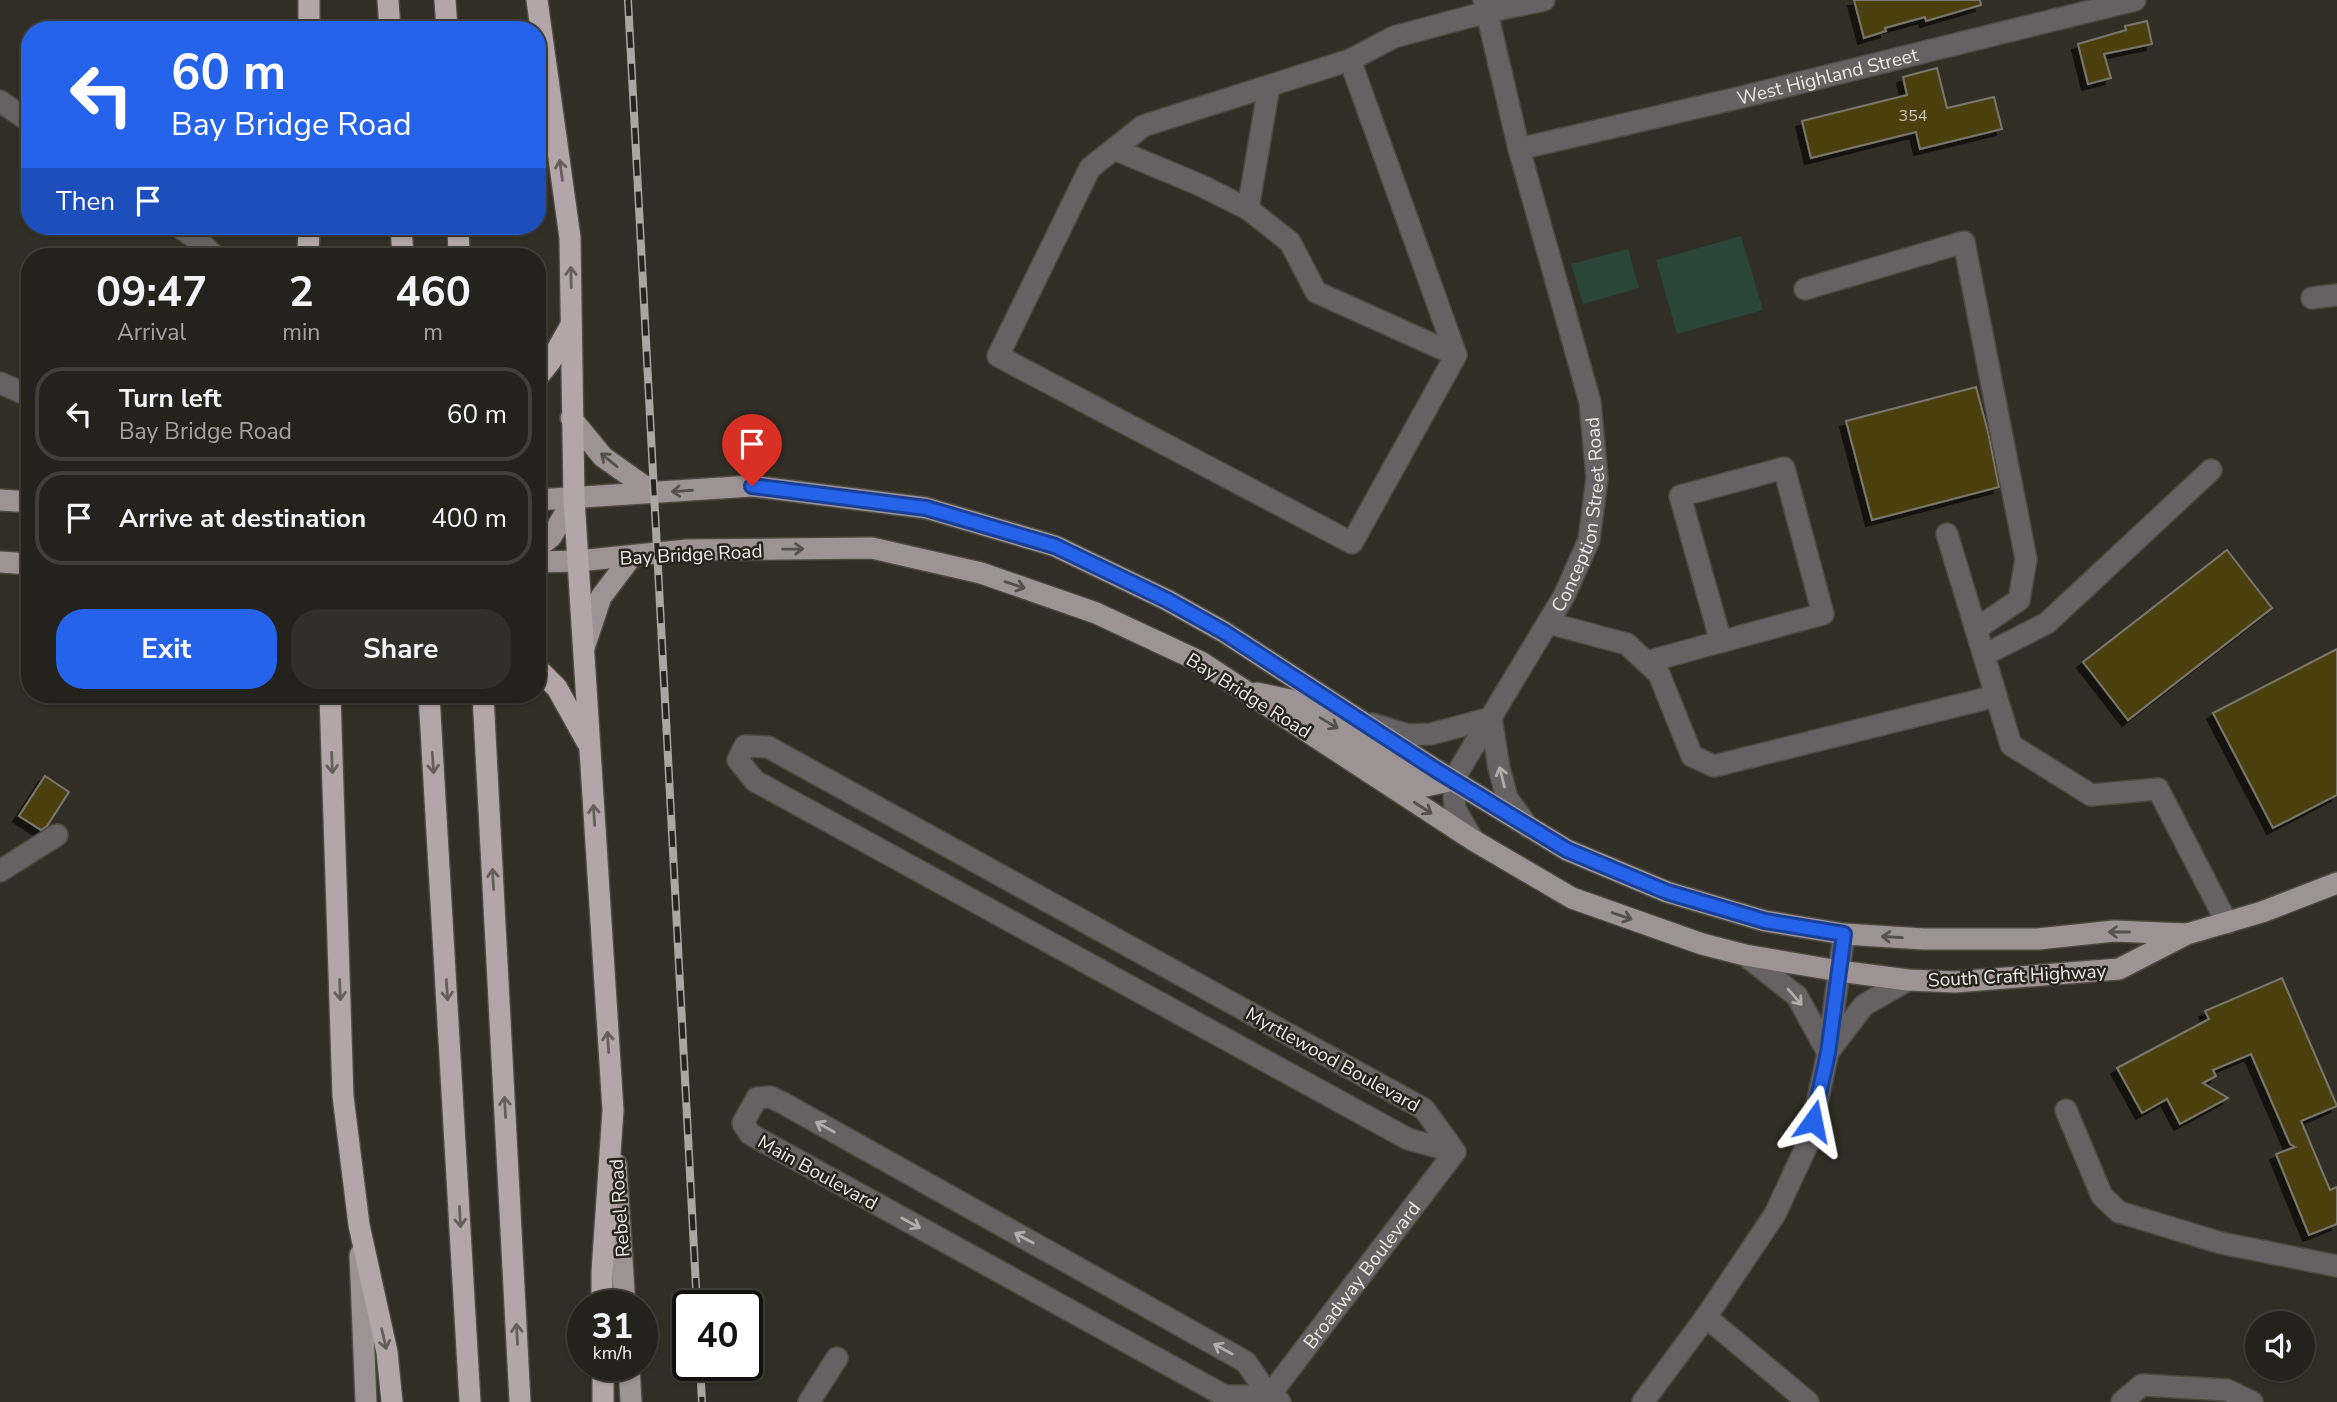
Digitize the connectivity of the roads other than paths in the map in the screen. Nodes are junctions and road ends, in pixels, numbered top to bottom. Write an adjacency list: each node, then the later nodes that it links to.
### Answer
1 (309, 0): 8 (highway)
2 (388, 0): 9 (highway)
3 (445, 0): 10 (highway)
4 (537, 0): 11 (highway, one-way to 4)
5 (1544, 0): 7 (street)
6 (2136, 0): 18 (street, West Highland Street)
7 (1485, 6): 12 (street); 18 (street, Conception Street Road)
8 (309, 21)
9 (389, 21)
10 (446, 21)
11 (540, 21)
12 (1350, 60): 14 (street); 26 (street)
13 (546, 65): 25 (highway, one-way to 13)
14 (1269, 86): 17 (street); 19 (street)
15 (0, 101): 16 (street)
16 (21, 116)
17 (1114, 149): 19 (street); 26 (street)
18 (1519, 149): 44 (street, Conception Street Road)
19 (1248, 209): 26 (street)
20 (191, 235): 21 (street)
21 (206, 248)
22 (1805, 289): 45 (street)
23 (2337, 295): 24 (street)
24 (2312, 298)
25 (572, 323): 27 (highway); 30 (highway)
26 (1456, 355)
27 (546, 367)
28 (0, 383): 29 (street)
29 (21, 392)
30 (571, 418): 32 (main road, one-way to 30); 33 (highway)
31 (2211, 470): 48 (street)
32 (654, 493): 33 (main road, Bay Bridge Road); 57 (main road, Bay Bridge Road, one-way to 32)
33 (574, 499): 35 (main road, Bay Bridge Road); 38 (main road); 40 (highway)
34 (0, 500): 36 (main road)
35 (546, 500)
36 (21, 501)
37 (1947, 534): 45 (street)
38 (546, 541)
39 (632, 556): 40 (main road, Bay Bridge Road); 47 (main road); 51 (main road, Bay Bridge Road, one-way to 51)
40 (578, 561): 42 (main road, Bay Bridge Road); 47 (highway)
41 (0, 562): 43 (main road)
42 (546, 562)
43 (21, 563)
44 (1548, 623): 49 (street); 56 (street, Conception Street Road)
45 (1976, 629): 48 (street)
46 (1721, 642): 46 (street); 49 (street)
47 (583, 650): 58 (highway)
48 (1983, 655): 52 (street)
49 (1646, 662): 52 (street)
50 (546, 677): 58 (highway)
51 (1244, 690): 59 (main road, one-way to 59); 62 (main road, Bay Bridge Road, one-way to 62)
52 (1996, 696): 65 (street)
53 (332, 703): 75 (highway, one-way to 75)
54 (429, 703): 86 (highway, one-way to 86)
55 (483, 703): 87 (highway, one-way to 55)
56 (1491, 718): 57 (street); 59 (street, Conception Street Road); 60 (street, one-way to 56)
57 (1361, 720): 59 (main road, Bay Bridge Road)
58 (590, 747): 72 (highway, one-way to 58)
59 (1452, 780): 60 (main road, Bay Bridge Road); 62 (street)
60 (1530, 829): 66 (main road, Bay Bridge Road)
61 (57, 835): 63 (street)
62 (1473, 840): 68 (main road, Bay Bridge Road, one-way to 68)
63 (0, 871)
64 (2337, 883): 65 (main road, South Craft Highway)
65 (2227, 923): 67 (main road, South Craft Highway)
66 (1844, 934): 67 (main road, South Craft Highway, one-way to 66); 69 (street)
67 (2187, 934): 70 (main road, South Craft Highway)
68 (1745, 955): 69 (main road, Bay Bridge Road); 71 (street, one-way to 71)
69 (1839, 971): 70 (main road, South Craft Highway); 71 (street)
70 (1908, 980): 71 (street)
71 (1828, 1053): 79 (street)
72 (613, 1110): 77 (highway); 78 (main road, Rebel Road)
73 (2066, 1110): 76 (street)
74 (1455, 1152): 74 (street, Myrtlewood Boulevard); 83 (street, Broadway Boulevard)
75 (359, 1225): 84 (main road); 85 (highway, one-way to 85)
76 (2337, 1266)
77 (602, 1290)
78 (624, 1290)
79 (1706, 1317): 91 (street); 92 (street)
80 (837, 1358): 90 (street)
81 (603, 1381): 88 (highway)
82 (630, 1381): 89 (main road)
83 (1269, 1400): 83 (street, Main Boulevard, one-way to 83)
84 (366, 1402)
85 (393, 1402)
86 (470, 1402)
87 (520, 1402)
88 (603, 1402)
89 (631, 1402)
90 (808, 1402)
91 (1643, 1402)
92 (1808, 1402)
93 (2122, 1402): 94 (street)
94 (2252, 1402)

